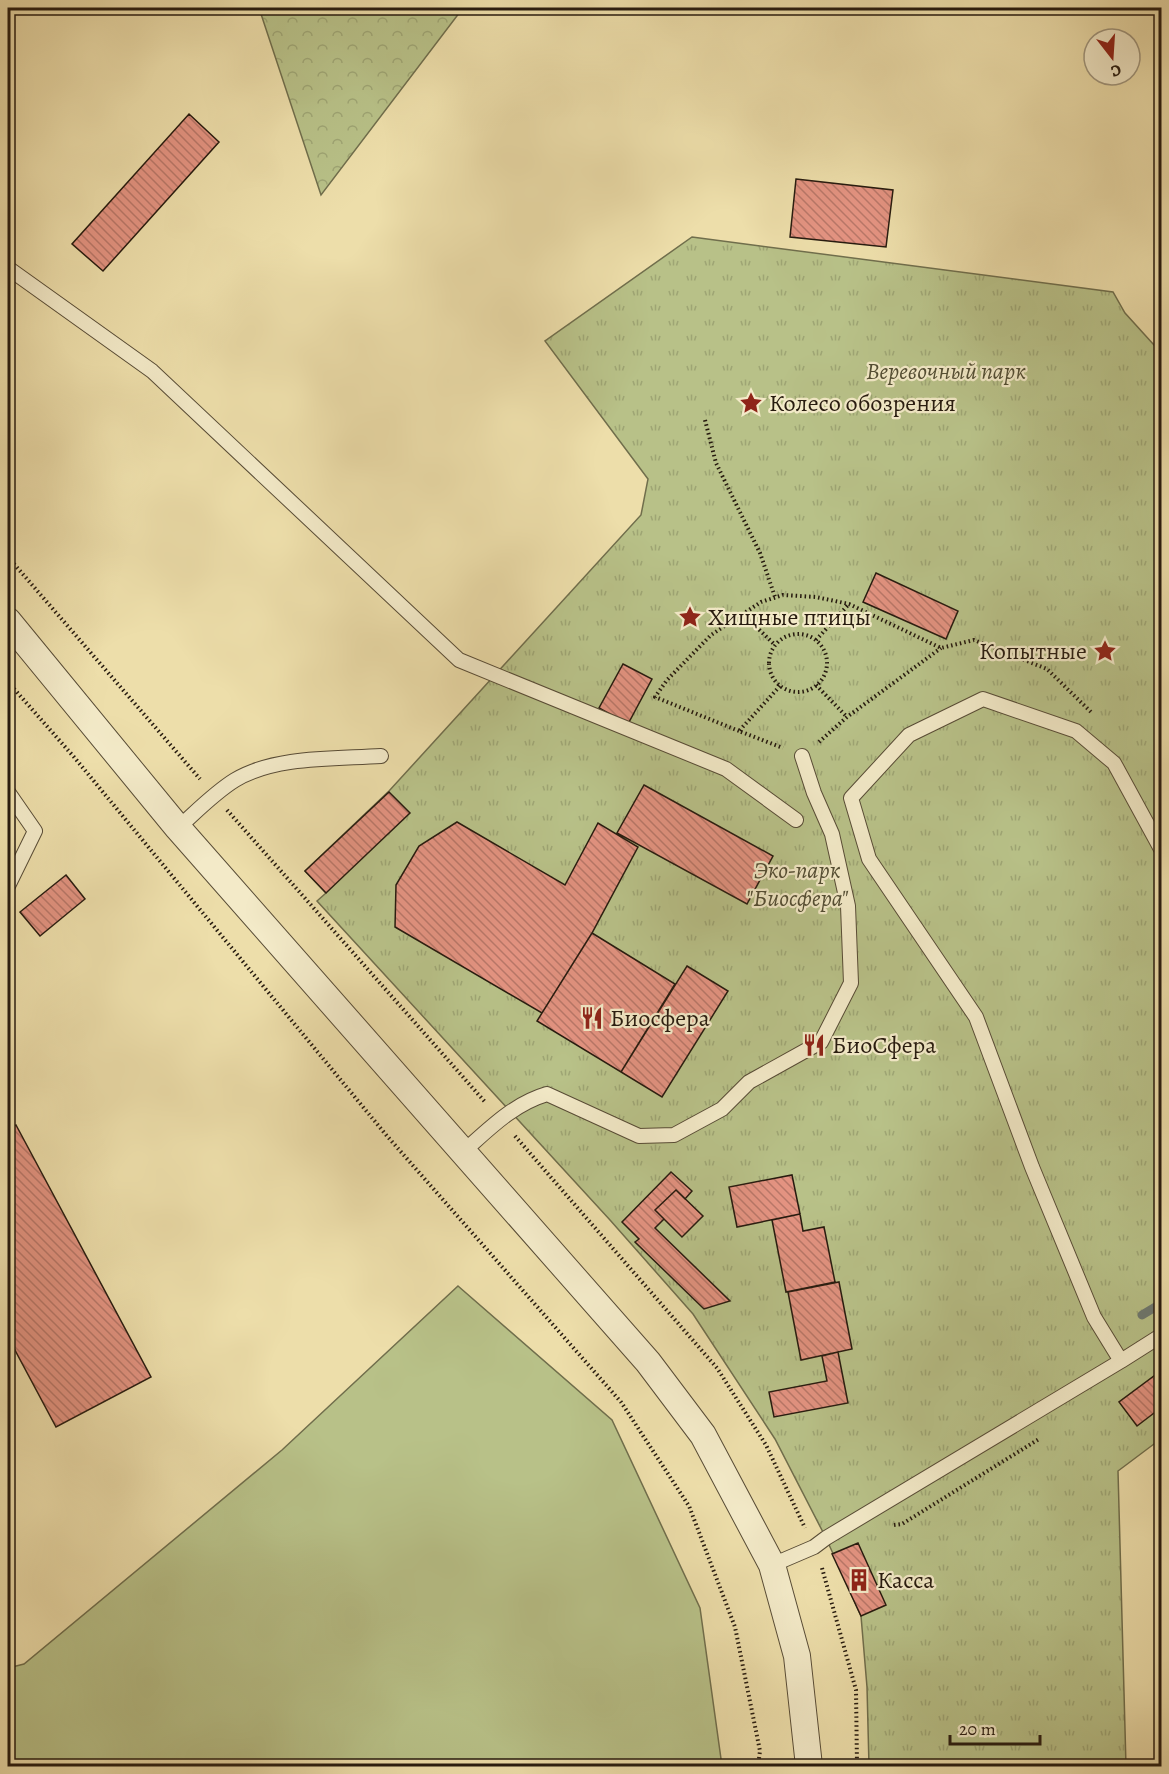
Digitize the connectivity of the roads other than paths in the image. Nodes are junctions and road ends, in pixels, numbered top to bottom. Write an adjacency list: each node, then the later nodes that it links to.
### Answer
1 (8, 268): 6 (lane)
2 (8, 621): 7 (street)
3 (381, 756): 7 (lane)
4 (802, 756): 10 (lane)
5 (8, 792): 9 (lane)
6 (796, 820)
7 (178, 828): 10 (street)
8 (1161, 851): 12 (lane)
9 (8, 886)
10 (463, 1152): 13 (street)
11 (1161, 1335): 12 (lane)
12 (1121, 1361): 13 (lane)
13 (772, 1565): 14 (street)
14 (809, 1767)

